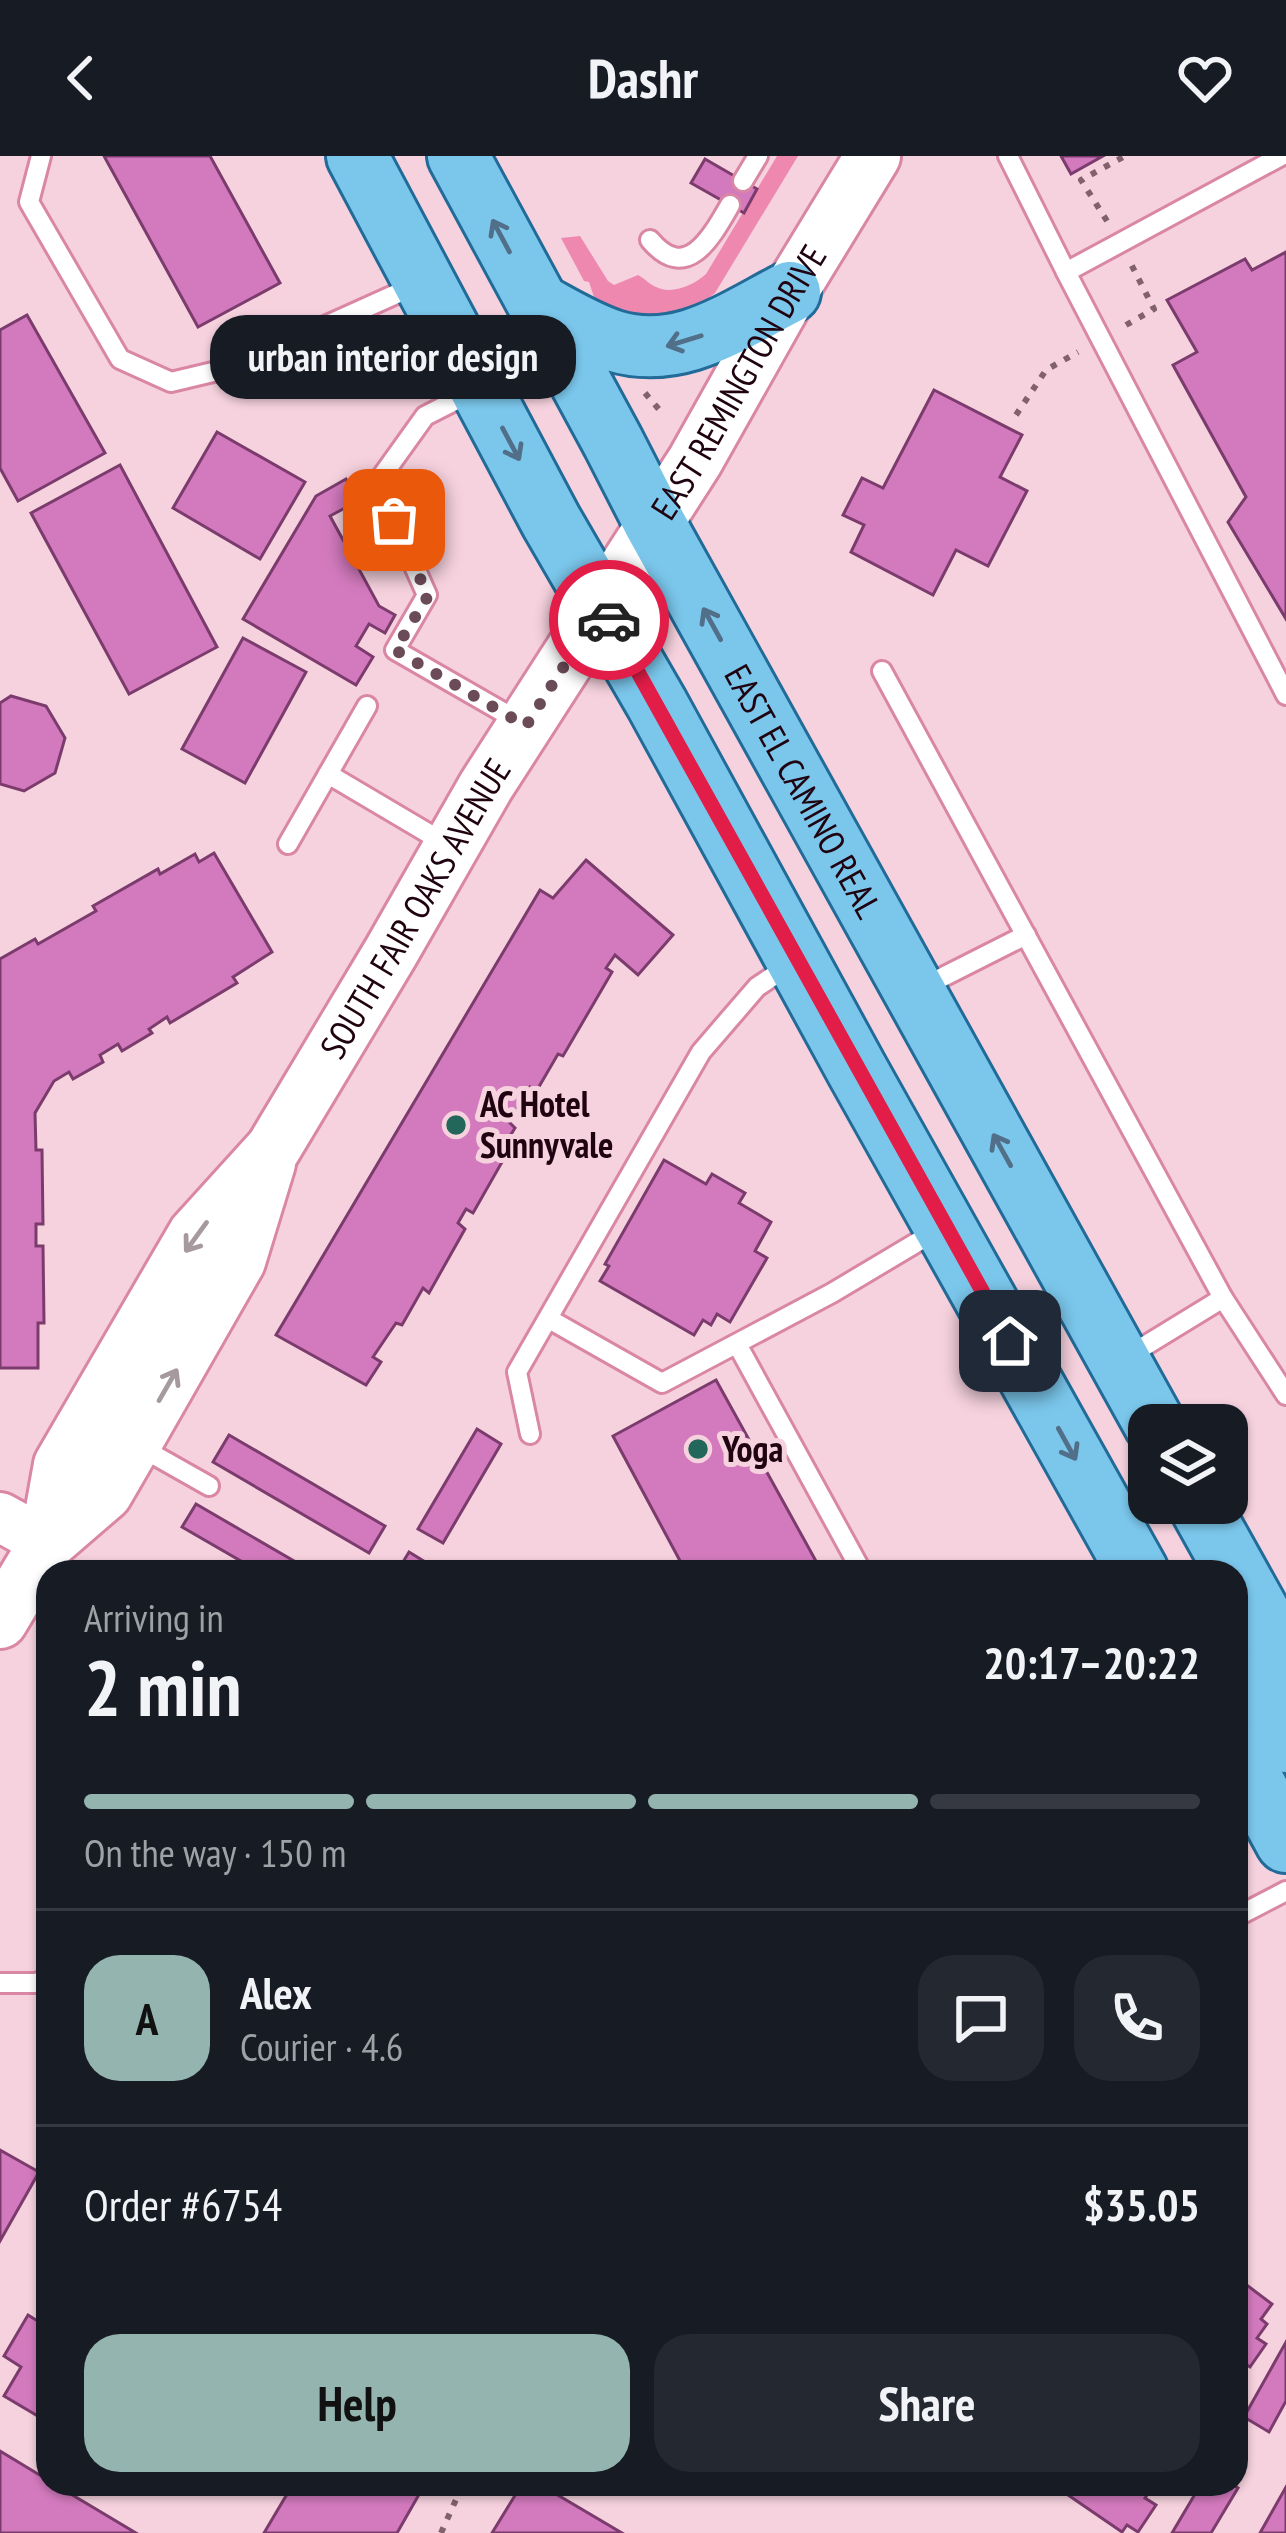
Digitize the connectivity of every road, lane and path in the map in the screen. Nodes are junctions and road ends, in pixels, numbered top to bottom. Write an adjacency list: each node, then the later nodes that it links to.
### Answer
1 (41, 156): 12 (lane)
2 (357, 156): 12 (main road)
3 (458, 156): 14 (main road, EAST EL CAMINO REAL, one-way to 3)
4 (758, 156): 8 (lane)
5 (873, 156): 13 (main road, EAST REMINGTON DRIVE)
6 (1008, 156): 11 (lane)
7 (1282, 156): 11 (lane)
8 (743, 182)
9 (730, 205): 10 (lane)
10 (650, 240)
11 (1066, 272): 19 (lane)
12 (424, 282): 15 (main road)
13 (790, 292): 14 (main road, one-way to 14); 16 (main road, EAST REMINGTON DRIVE)
14 (538, 304): 16 (main road, EAST EL CAMINO REAL)
15 (481, 387): 17 (main road, one-way to 17); 21 (lane)
16 (655, 524): 17 (main road, EAST REMINGTON DRIVE); 27 (main road, EAST EL CAMINO REAL, one-way to 16)
17 (601, 608): 21 (main road, SOUTH FAIR OAKS AVENUE); 26 (main road)
18 (882, 671): 25 (lane)
19 (1286, 694)
20 (367, 706): 22 (lane)
21 (526, 726): 24 (main road, SOUTH FAIR OAKS AVENUE)
22 (328, 774): 23 (lane); 24 (lane)
23 (288, 844)
24 (452, 847): 28 (main road, SOUTH FAIR OAKS AVENUE)
25 (1026, 934): 27 (lane); 30 (lane)
26 (796, 960): 29 (main road); 31 (lane)
27 (915, 991): 33 (main road, EAST EL CAMINO REAL, one-way to 27)
28 (272, 1149): 37 (main road, SOUTH FAIR OAKS AVENUE, one-way to 28); 41 (main road, SOUTH FAIR OAKS AVENUE, one-way to 41)
29 (946, 1226): 32 (lane); 43 (main road, one-way to 43)
30 (1223, 1298): 33 (lane); 34 (lane)
31 (549, 1319): 32 (lane); 36 (lane)
32 (737, 1344): 42 (lane)
33 (1119, 1362): 35 (main road, EAST EL CAMINO REAL)
34 (1286, 1394)
35 (1143, 1404)
36 (530, 1434)
37 (134, 1443): 38 (lane); 41 (main road, SOUTH FAIR OAKS AVENUE)
38 (208, 1486)
39 (0, 1516): 41 (street)
40 (1208, 1524): 44 (main road)
41 (46, 1543): 46 (main road, SOUTH FAIR OAKS AVENUE)
42 (855, 1560)
43 (1131, 1560)
44 (1226, 1560)
45 (1248, 1606): 47 (main road)
46 (0, 1621)
47 (1270, 1652): 48 (main road)
48 (1286, 1742)
49 (1248, 1772): 50 (main road)
50 (1286, 1842)
51 (1286, 1891): 52 (lane)
52 (1248, 1911)
53 (0, 1983): 54 (lane)
54 (36, 1983)
55 (458, 2496): 56 (path)
56 (441, 2533)

